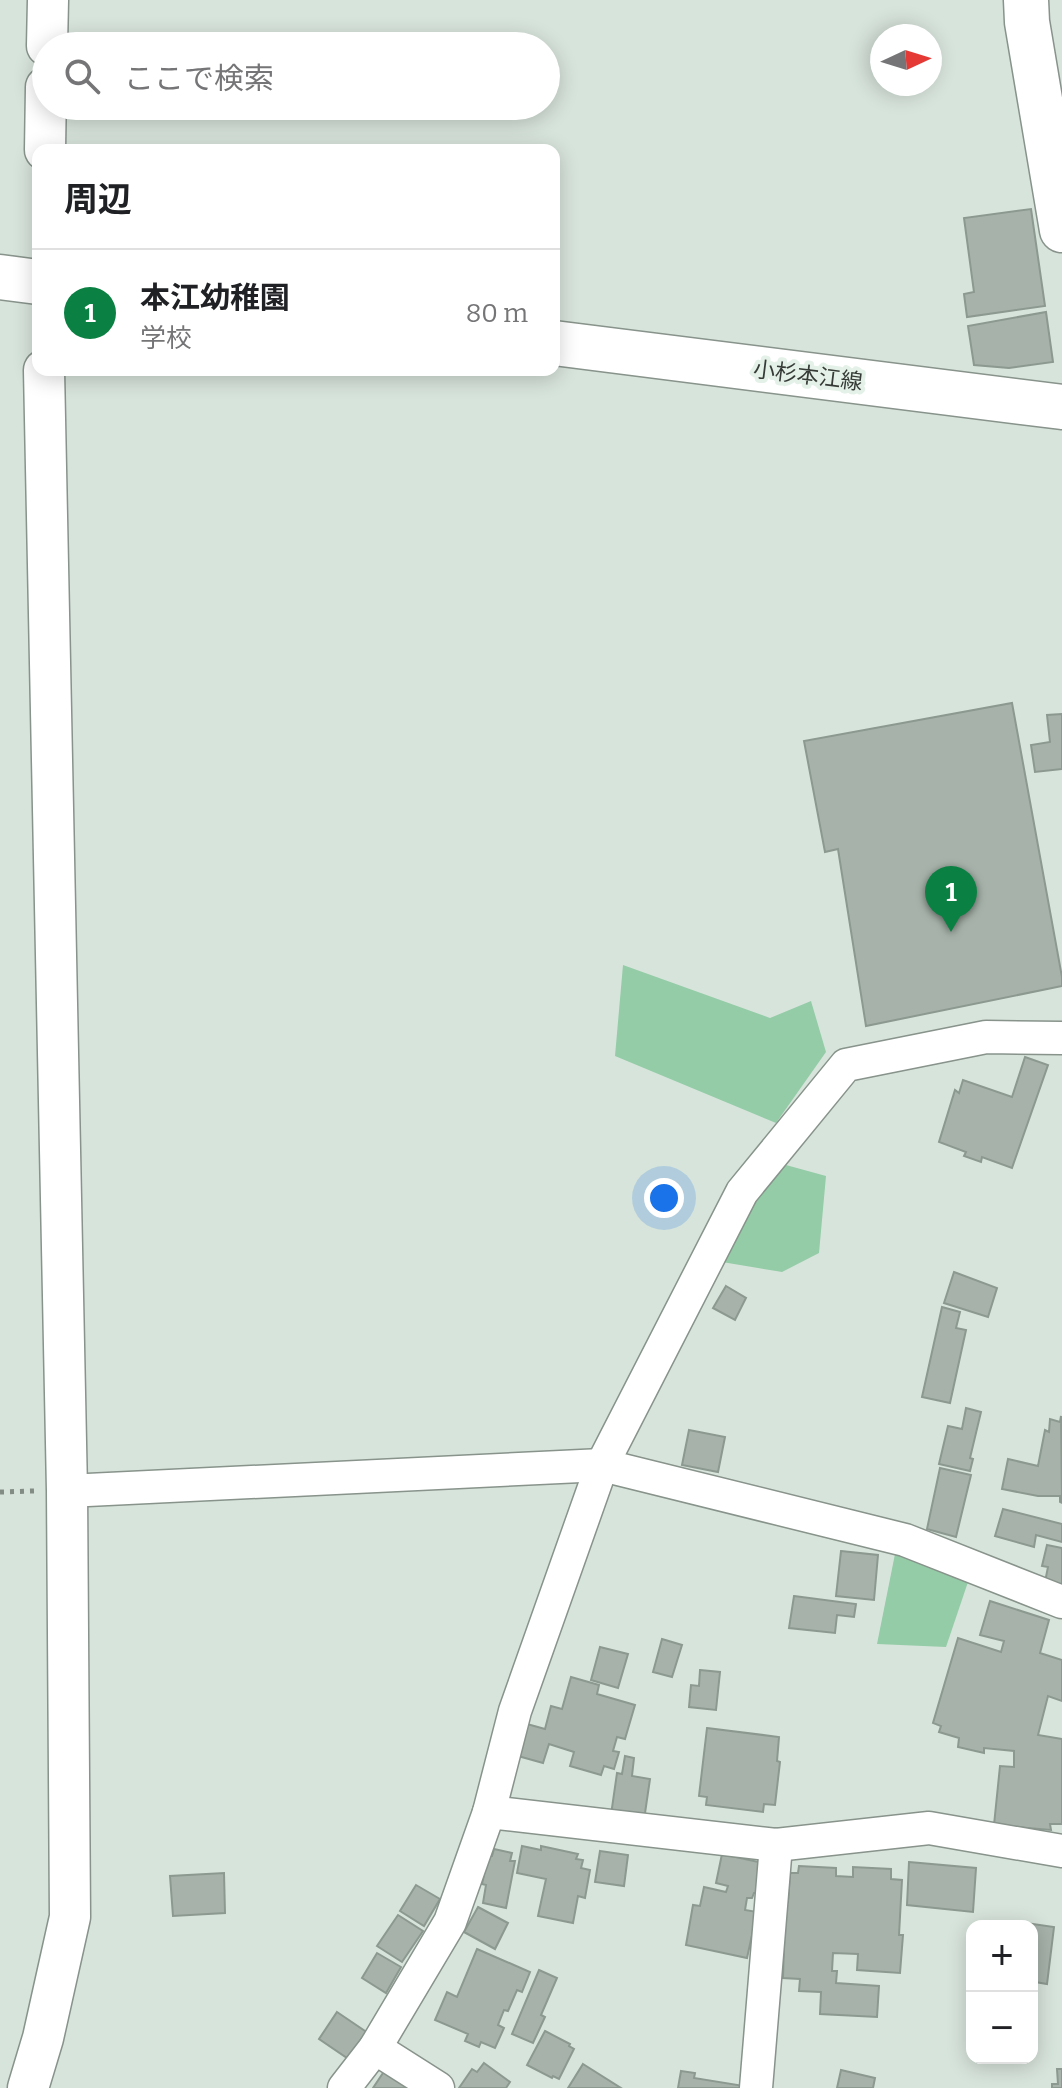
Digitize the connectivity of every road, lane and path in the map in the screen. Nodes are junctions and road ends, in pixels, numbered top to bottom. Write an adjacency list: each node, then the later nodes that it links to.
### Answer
1 (48, 0): 3 (street)
2 (1026, 0): 6 (main road)
3 (47, 32)
4 (45, 120): 5 (street)
5 (45, 144)
6 (1062, 230)
7 (0, 277): 8 (main road)
8 (32, 281)
9 (560, 344): 11 (main road, 小杉本江線)
10 (44, 376): 14 (street)
11 (1062, 407)
12 (1062, 1038): 13 (street)
13 (602, 1465): 14 (street); 15 (street); 16 (street)
14 (67, 1491): 20 (street)
15 (1062, 1602)
16 (489, 1812): 17 (street); 19 (street)
17 (776, 1845): 18 (street); 23 (street)
18 (1062, 1851)
19 (375, 2048): 21 (street); 22 (street)
20 (28, 2088)
21 (344, 2088)
22 (438, 2088)
23 (756, 2088)

